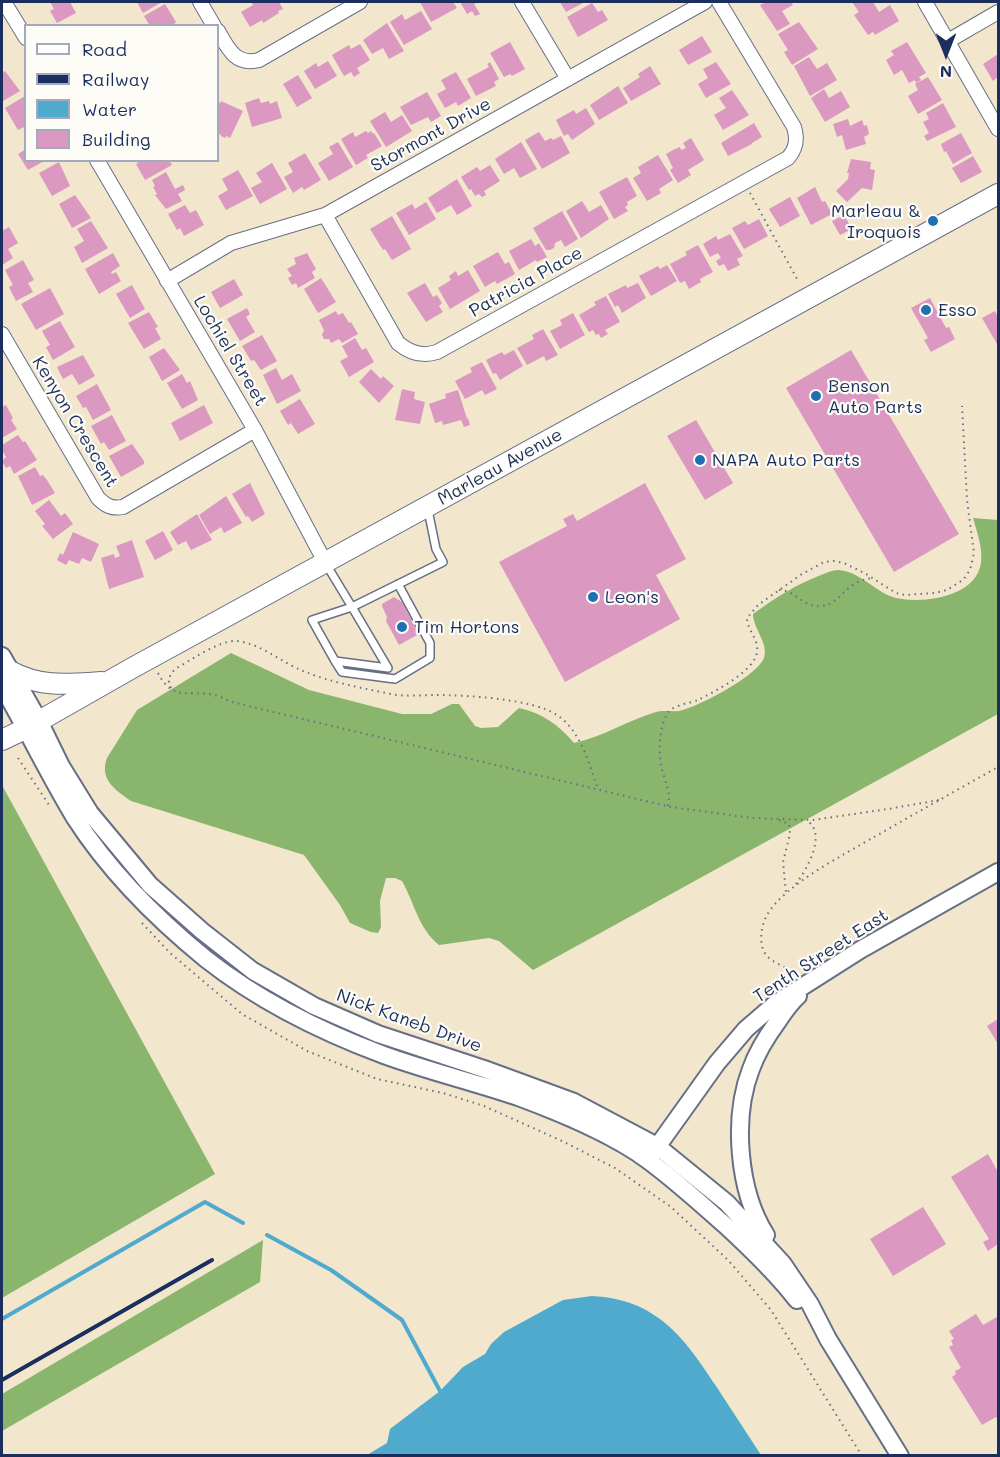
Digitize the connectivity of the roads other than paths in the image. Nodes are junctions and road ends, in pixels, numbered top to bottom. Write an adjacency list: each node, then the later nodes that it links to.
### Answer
1 (4, 2): 11 (street)
2 (200, 2): 9 (street)
3 (360, 2): 10 (street)
4 (522, 2): 13 (street)
5 (705, 2): 13 (street, Stormont Drive)
6 (719, 2): 17 (street, Patricia Place)
7 (925, 2): 12 (street)
8 (999, 12): 12 (street)
9 (213, 24)
10 (219, 33)
11 (24, 35)
12 (948, 41): 14 (street)
13 (568, 79): 17 (street, Stormont Drive)
14 (999, 129)
15 (98, 162): 18 (street, Lochiel Street)
16 (999, 194): 21 (main road, Marleau Avenue)
17 (325, 215): 18 (street, Stormont Drive)
18 (167, 281): 20 (street, Lochiel Street)
19 (2, 333): 20 (street, Kenyon Crescent)
20 (255, 430): 22 (street, Lochiel Street)
21 (427, 507): 22 (main road, Marleau Avenue); 23 (lane)
22 (326, 564): 24 (lane); 27 (main road, Marleau Avenue)
23 (398, 584): 24 (lane); 25 (lane)
24 (352, 607): 25 (lane); 25 (lane)
25 (335, 661)
26 (4, 671): 27 (main road); 28 (street, Nick Kaneb Drive)
27 (108, 682): 28 (main road, Marleau Avenue)
28 (32, 725): 29 (main road, Marleau Avenue); 32 (street, Nick Kaneb Drive)
29 (2, 740)
30 (999, 872): 31 (street, Tenth Street East)
31 (824, 973): 32 (street, Tenth Street East); 33 (street)
32 (652, 1153): 33 (street, Nick Kaneb Drive); 34 (street, Nick Kaneb Drive)
33 (783, 1264): 34 (street, Nick Kaneb Drive)
34 (828, 1339): 35 (street, Nick Kaneb Drive)
35 (900, 1455)

